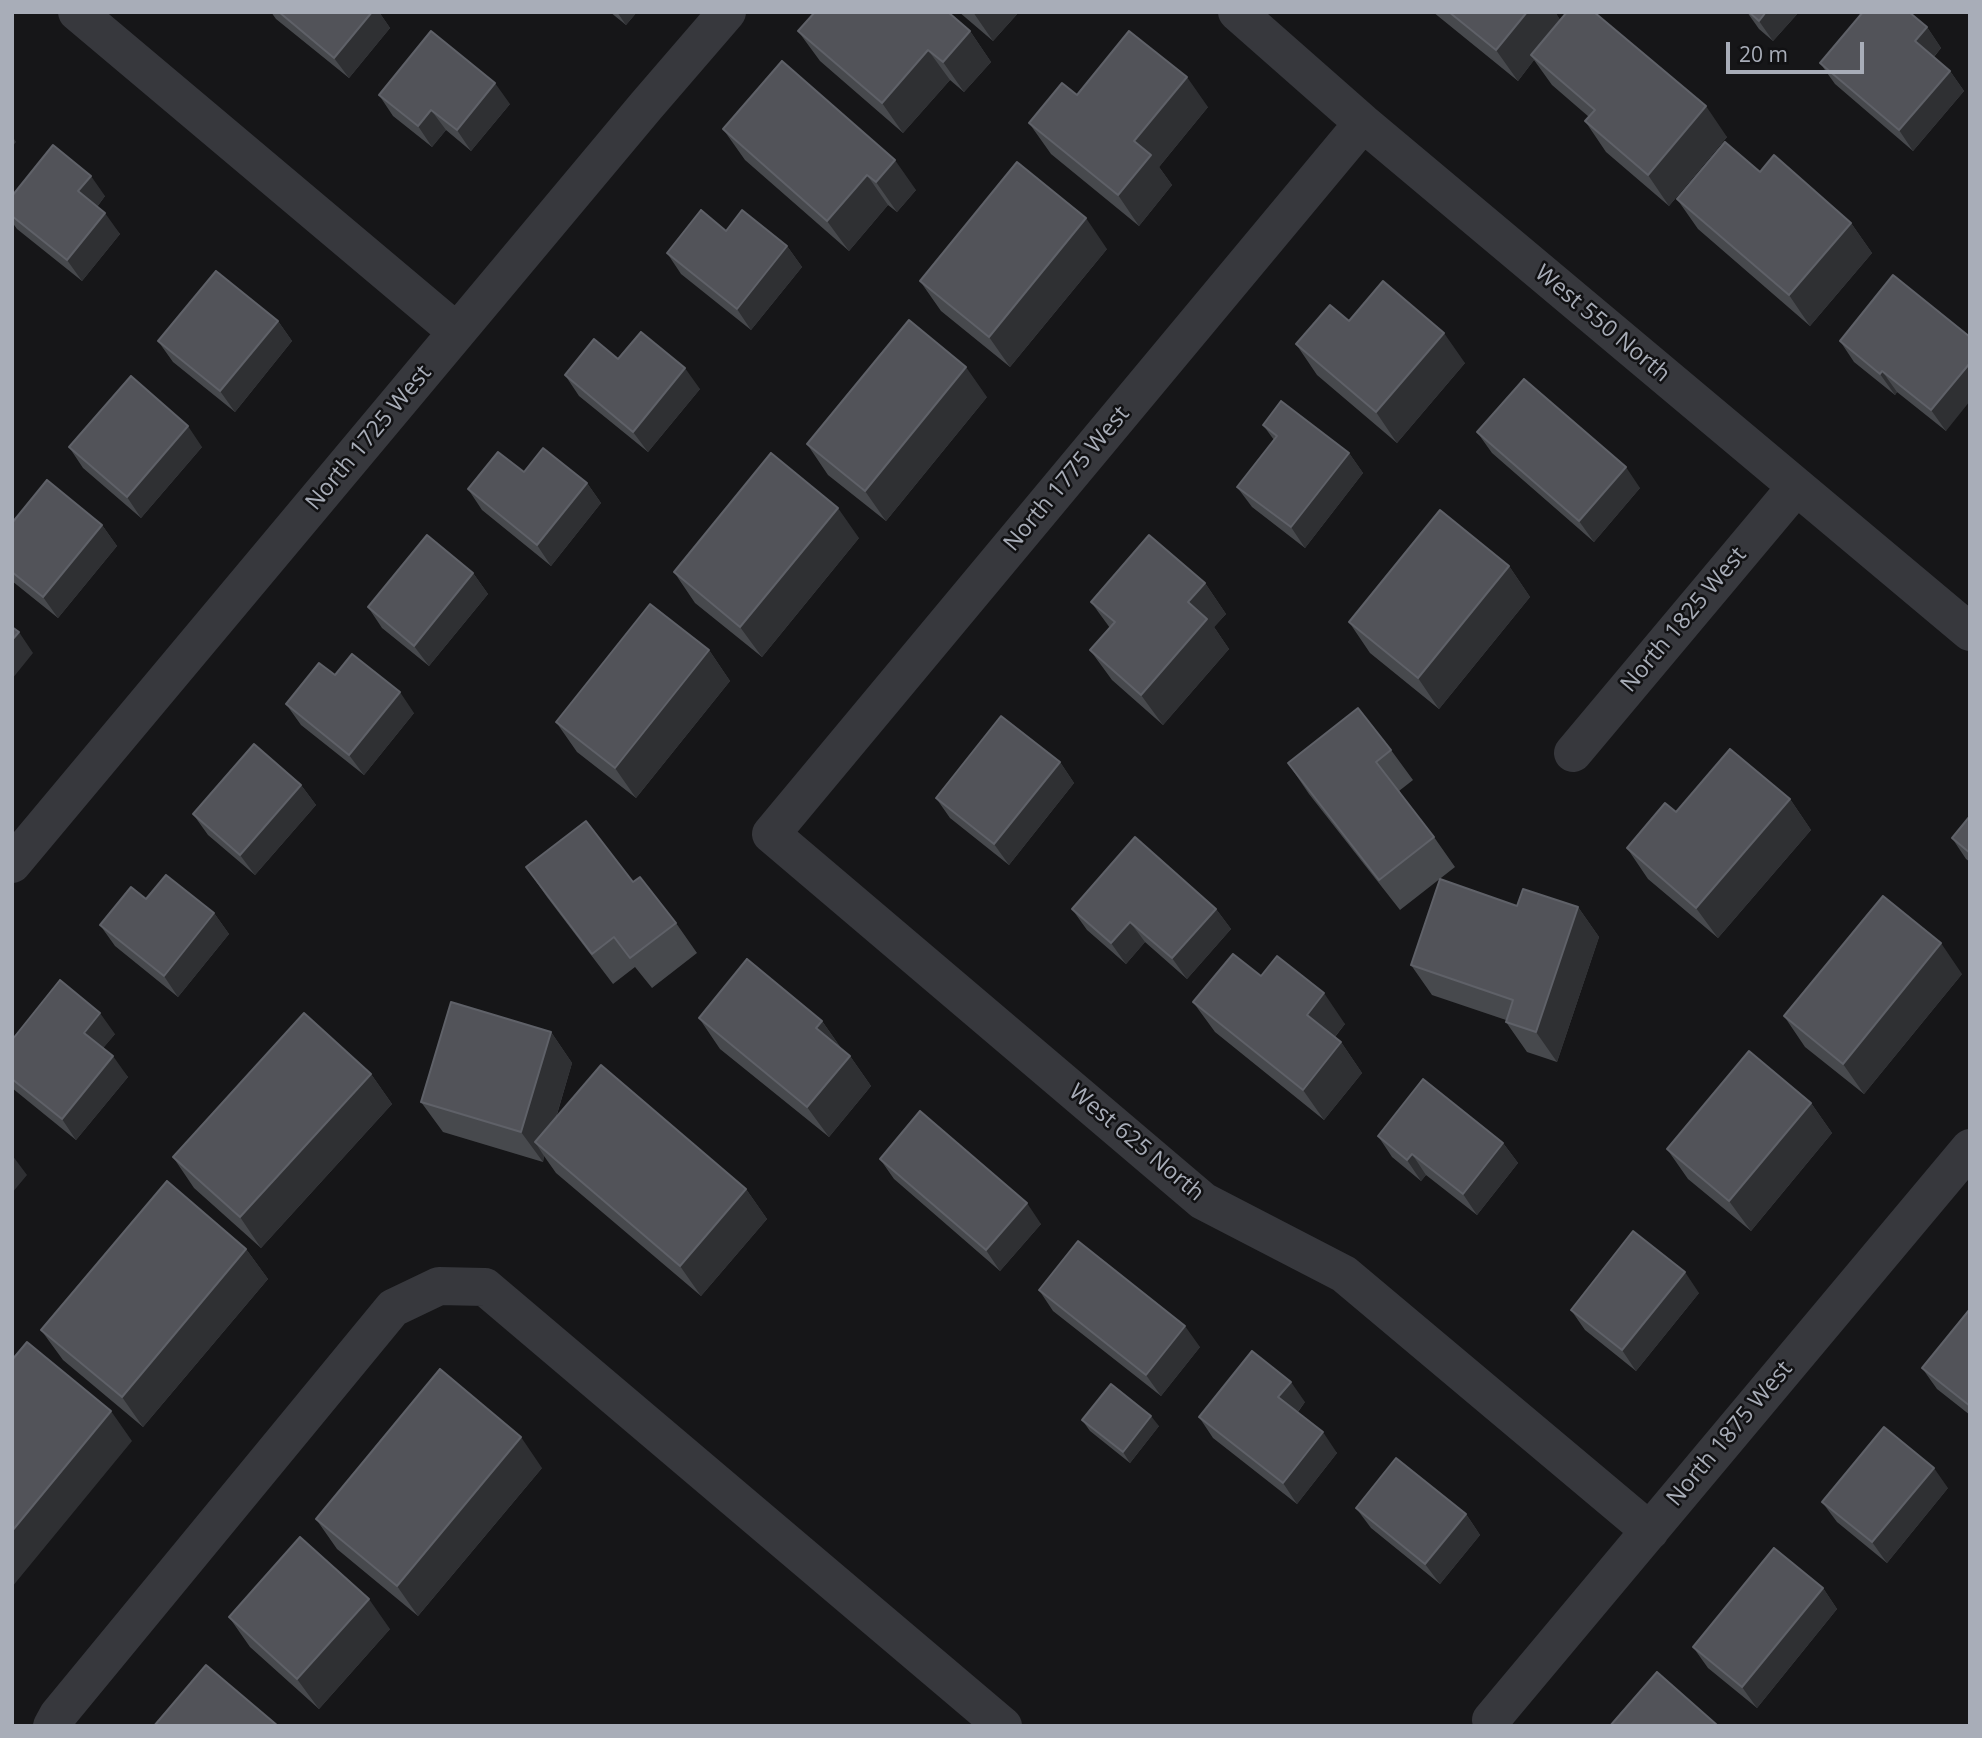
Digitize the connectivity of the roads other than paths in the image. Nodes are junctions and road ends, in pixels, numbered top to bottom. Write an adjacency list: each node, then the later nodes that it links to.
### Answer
1 (77, 12): 5 (street)
2 (727, 12): 5 (street, North 1725 West)
3 (1237, 12): 4 (street, West 550 North)
4 (1363, 123): 6 (street, West 550 North); 9 (street, North 1775 West)
5 (457, 332): 10 (street, North 1725 West)
6 (1796, 487): 7 (street, West 550 North); 8 (street, North 1825 West)
7 (1970, 632)
8 (1573, 753)
9 (771, 834): 12 (street, West 625 North)
10 (12, 864)
11 (1970, 1148): 12 (street, North 1875 West)
12 (1650, 1531): 13 (street, North 1875 West)
13 (1491, 1720)
14 (51, 1726): 15 (street)
15 (1003, 1726)

